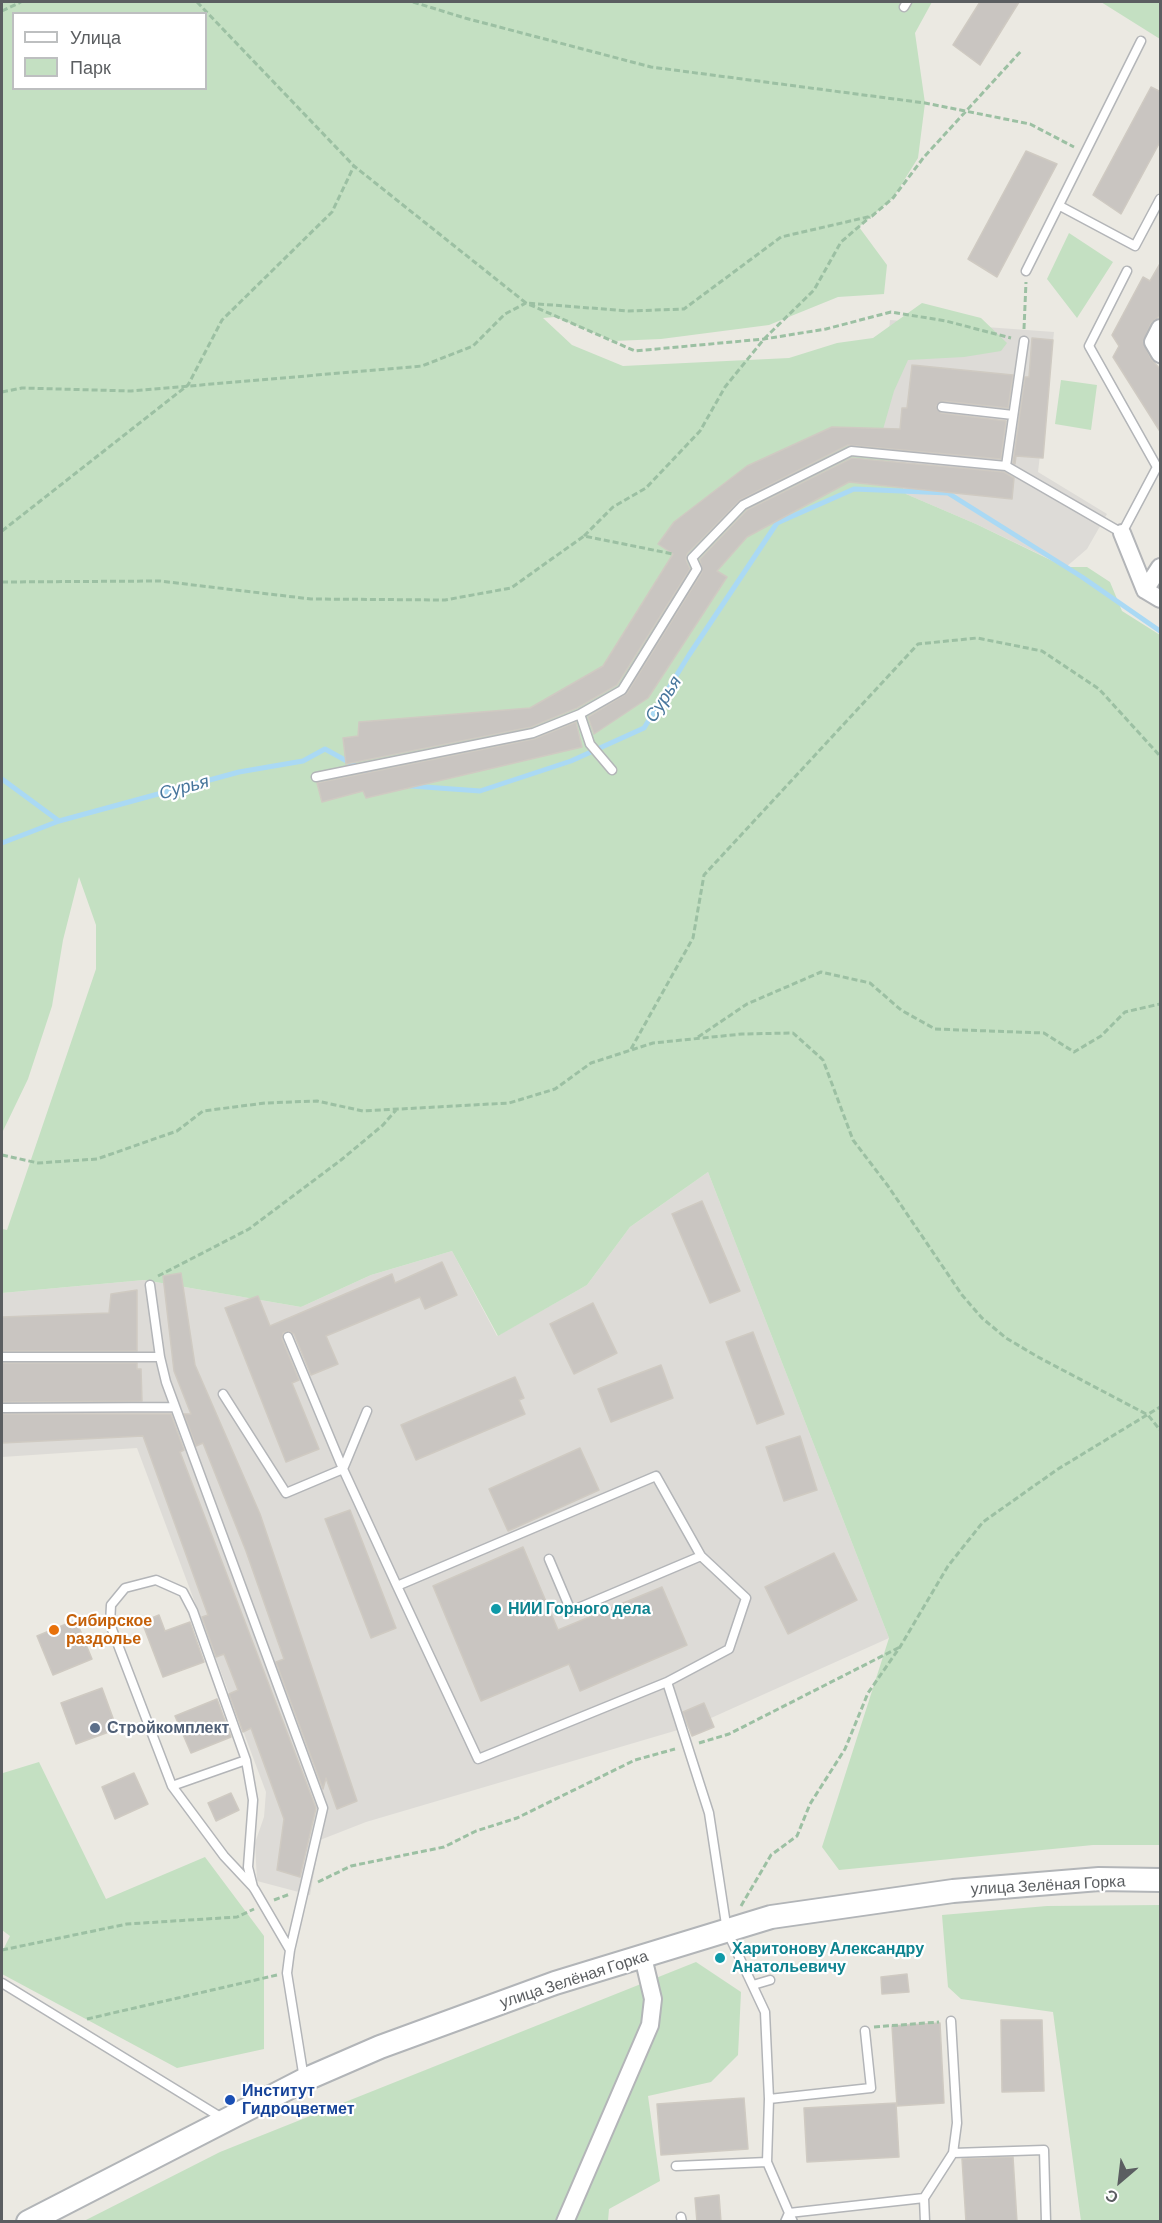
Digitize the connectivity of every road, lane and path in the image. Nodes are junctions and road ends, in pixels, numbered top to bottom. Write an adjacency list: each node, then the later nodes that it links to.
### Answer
1 (21, 2): 3 (path)
2 (413, 2): 7 (path)
3 (2, 11)
4 (207, 12): 9 (path)
5 (1141, 41): 8 (lane)
6 (1022, 50): 7 (path)
7 (965, 111): 8 (path); 12 (path)
8 (1086, 154): 11 (lane)
9 (354, 166): 15 (path); 20 (path)
10 (1161, 199): 11 (lane)
11 (1060, 206): 13 (lane)
12 (872, 216): 15 (path); 17 (path)
13 (1026, 271): 18 (path)
14 (1127, 271): 26 (lane)
15 (526, 303): 17 (path); 20 (path)
16 (1161, 328): 19 (street)
17 (764, 339): 18 (path); 27 (path)
18 (1024, 341): 23 (lane)
19 (1161, 354)
20 (188, 385): 21 (path); 25 (path)
21 (2, 392)
22 (942, 407): 23 (lane)
23 (1013, 415): 24 (lane)
24 (1006, 466): 26 (lane); 33 (lane)
25 (2, 531)
26 (1122, 533): 31 (street)
27 (584, 536): 28 (path); 30 (path)
28 (673, 554)
29 (1161, 567): 31 (street)
30 (2, 582)
31 (1145, 590): 32 (street)
32 (1161, 599)
33 (580, 714): 35 (lane); 36 (lane)
34 (1161, 756): 39 (path)
35 (612, 770)
36 (316, 777)
37 (1161, 1004): 38 (path)
38 (696, 1038): 39 (path); 51 (path)
39 (630, 1050): 40 (path)
40 (396, 1110): 41 (path); 42 (path)
41 (2, 1155)
42 (150, 1285): 45 (lane)
43 (288, 1336): 53 (lane)
44 (2, 1357): 45 (lane)
45 (160, 1357): 47 (lane)
46 (223, 1394): 53 (lane)
47 (176, 1407): 49 (lane); 64 (lane)
48 (1161, 1407): 51 (path)
49 (2, 1408)
50 (367, 1411): 53 (lane)
51 (1148, 1415): 52 (path); 57 (path)
52 (1161, 1430)
53 (343, 1469): 56 (lane)
54 (701, 1556): 55 (lane); 56 (lane); 58 (lane)
55 (549, 1559)
56 (397, 1586): 58 (lane)
57 (900, 1647): 59 (path); 66 (path)
58 (667, 1682): 59 (lane)
59 (689, 1746): 64 (path); 66 (lane)
60 (246, 1760): 61 (lane); 61 (lane); 63 (lane)
61 (172, 1786): 63 (lane)
62 (1161, 1880): 66 (street, улица Зелёная Горка)
63 (252, 1887): 65 (lane)
64 (304, 1888): 65 (path); 68 (lane)
65 (263, 1905): 67 (path); 68 (lane)
66 (727, 1931): 69 (street, улица Зелёная Горка); 73 (lane)
67 (2, 1950)
68 (290, 1950): 70 (lane)
69 (643, 1957): 77 (street, улица Зелёная Горка); 86 (street)
70 (287, 1973): 75 (path); 77 (lane)
71 (770, 1980): 73 (lane)
72 (2, 1983): 75 (lane)
73 (753, 1985): 78 (lane)
74 (951, 2021): 76 (path); 80 (lane)
75 (70, 2024): 79 (lane)
76 (865, 2031): 78 (lane)
77 (304, 2080): 79 (street, улица Зелёная Горка)
78 (769, 2099): 81 (lane)
79 (225, 2120): 85 (street, улица Зелёная Горка)
80 (953, 2153): 83 (lane); 88 (lane)
81 (767, 2162): 82 (lane); 84 (lane)
82 (676, 2166)
83 (924, 2198): 84 (lane); 87 (lane)
84 (789, 2219)
85 (28, 2222)
86 (565, 2222)
87 (926, 2222)
88 (1046, 2222)

